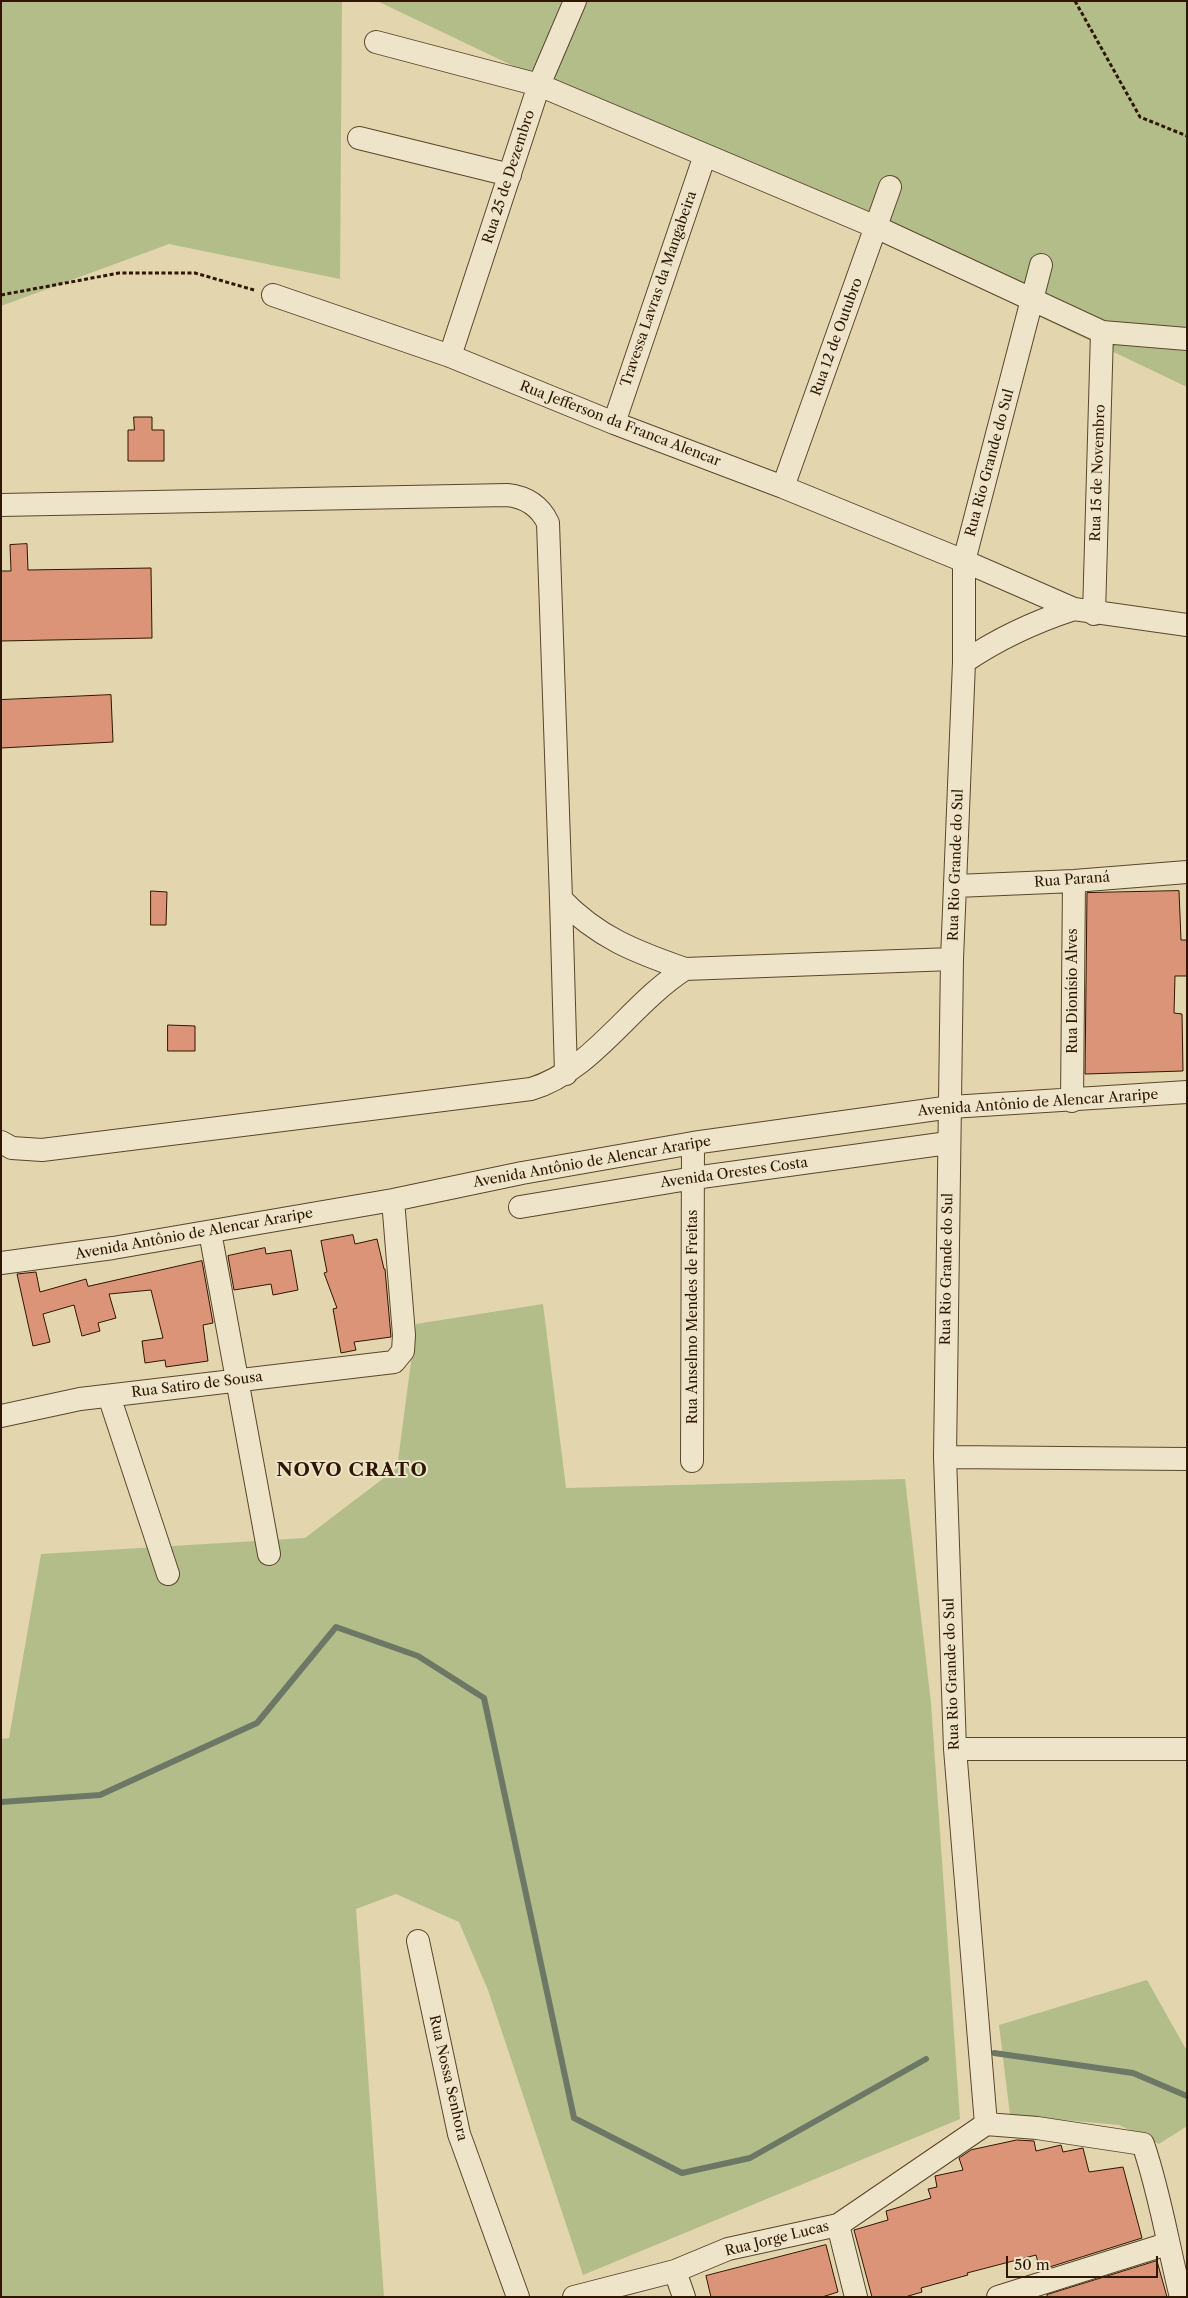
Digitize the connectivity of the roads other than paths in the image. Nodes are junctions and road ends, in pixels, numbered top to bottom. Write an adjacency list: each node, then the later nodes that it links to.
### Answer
1 (574, 1): 3 (street, Rua 25 de Dezembro)
2 (376, 42): 3 (street)
3 (539, 85): 5 (street); 6 (street, Rua 25 de Dezembro)
4 (359, 138): 6 (street)
5 (705, 155): 8 (street); 15 (street, Travessa Lavras da Mangabeira)
6 (510, 175): 14 (street, Rua 25 de Dezembro)
7 (890, 187): 8 (street, Rua 12 de Outubro)
8 (876, 227): 11 (street); 16 (street, Rua 12 de Outubro)
9 (1041, 265): 11 (street, Rua Rio Grande do Sul)
10 (273, 295): 14 (street, Rua Jefferson da Franca Alencar)
11 (1033, 300): 12 (street); 18 (street, Rua Rio Grande do Sul)
12 (1102, 332): 13 (street); 19 (street, Rua 15 de Novembro)
13 (1187, 339)
14 (450, 356): 15 (street, Rua Jefferson da Franca Alencar)
15 (614, 423): 16 (street, Rua Jefferson da Franca Alencar)
16 (783, 487): 18 (street, Rua Jefferson da Franca Alencar)
17 (1, 505): 25 (street)
18 (964, 561): 19 (street, Rua Jefferson da Franca Alencar); 21 (street, Rua Rio Grande do Sul)
19 (1084, 612): 20 (street); 21 (street)
20 (1187, 625)
21 (964, 662): 24 (street, Rua Rio Grande do Sul)
22 (1187, 872): 23 (street, Rua Paraná)
23 (1074, 881): 24 (street, Rua Paraná); 30 (street, Rua Dionísio Alves)
24 (956, 886): 26 (street, Rua Rio Grande do Sul)
25 (561, 899): 27 (street); 28 (street)
26 (952, 959): 27 (street); 31 (street, Rua Rio Grande do Sul)
27 (685, 970): 28 (street)
28 (566, 1074): 32 (street)
29 (1187, 1092): 30 (street, Avenida Antônio de Alencar Araripe)
30 (1072, 1100): 31 (street, Avenida Antônio de Alencar Araripe)
31 (951, 1106): 33 (street, Avenida Antônio de Alencar Araripe); 34 (street, Rua Rio Grande do Sul)
32 (1, 1142)
33 (693, 1143): 35 (street, Rua Anselmo Mendes de Freitas); 36 (street, Avenida Antônio de Alencar Araripe)
34 (948, 1143): 35 (street, Avenida Orestes Costa); 43 (street, Rua Rio Grande do Sul)
35 (694, 1178): 37 (street, Avenida Orestes Costa); 45 (street, Rua Anselmo Mendes de Freitas)
36 (393, 1200): 38 (street, Avenida Antônio de Alencar Araripe); 40 (street, Rua Satiro de Sousa)
37 (520, 1207)
38 (210, 1232): 39 (street, Avenida Antônio de Alencar Araripe); 40 (street)
39 (1, 1263)
40 (237, 1380): 41 (street, Rua Satiro de Sousa); 46 (street)
41 (109, 1396): 42 (street, Rua Satiro de Sousa); 47 (street)
42 (1, 1416)
43 (945, 1457): 44 (street); 48 (street, Rua Rio Grande do Sul)
44 (1187, 1459)
45 (692, 1461)
46 (269, 1554)
47 (168, 1574)
48 (955, 1749): 49 (street); 51 (street, Rua Rio Grande do Sul)
49 (1187, 1749)
50 (418, 1941): 55 (street, Rua Nossa Senhora)
51 (986, 2124): 52 (street, Rua Jorge Lucas); 53 (street)
52 (838, 2225): 54 (street, Rua Jorge Lucas); 58 (street)
53 (1168, 2244): 59 (street); 60 (street)
54 (675, 2271): 56 (street, Rua Jorge Lucas); 57 (street)
55 (518, 2297)
56 (574, 2297)
57 (684, 2297)
58 (856, 2297)
59 (998, 2297)
60 (1182, 2297)

